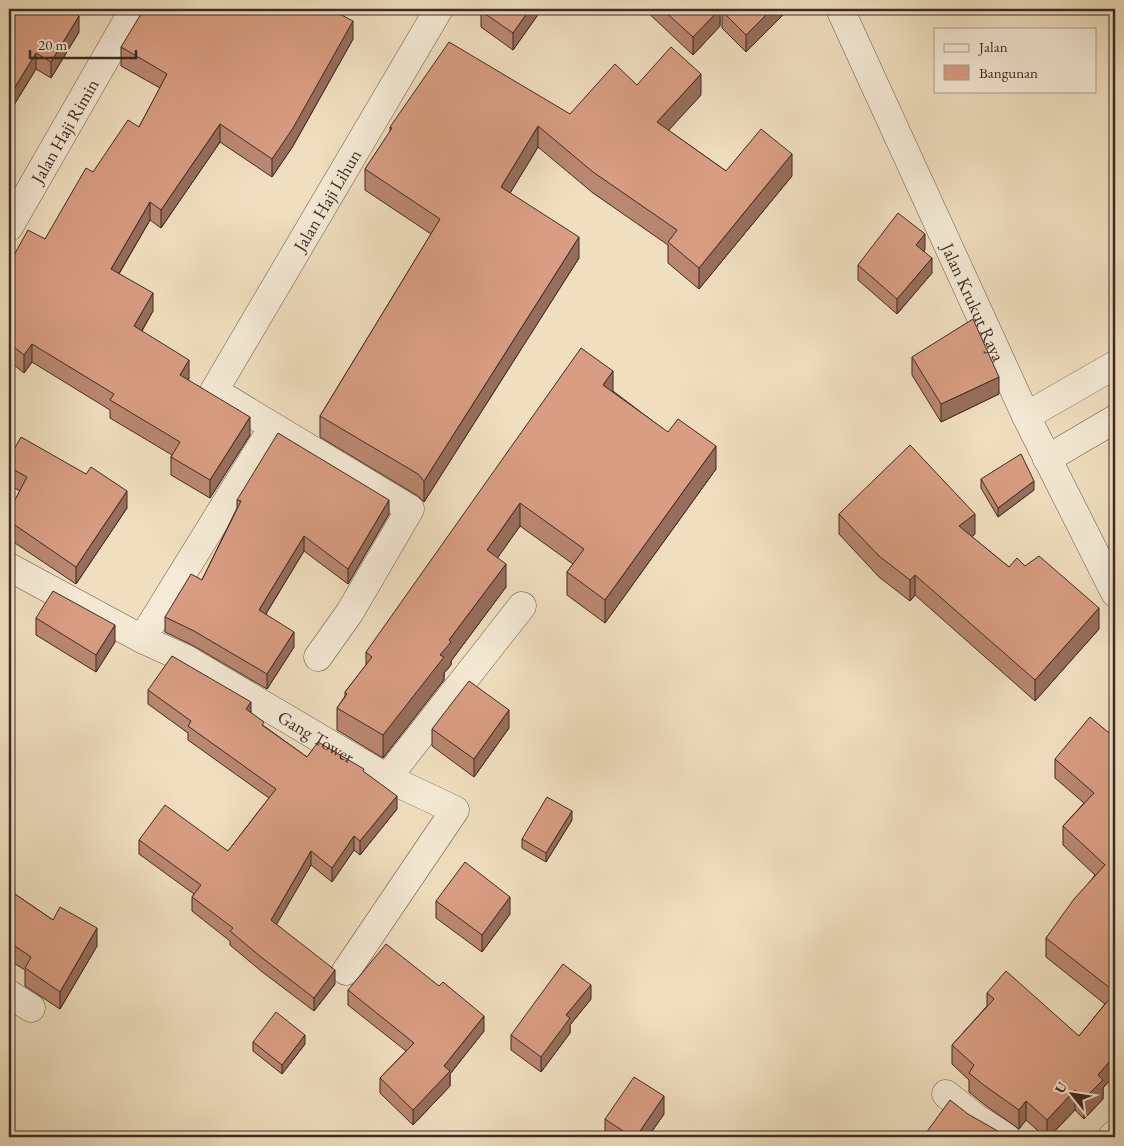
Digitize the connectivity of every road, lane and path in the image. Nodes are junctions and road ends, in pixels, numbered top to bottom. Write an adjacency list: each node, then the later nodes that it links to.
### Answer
1 (134, 9): 4 (street, Jalan Haji Rimin)
2 (439, 9): 8 (street, Jalan Haji Lihun)
3 (840, 9): 6 (street, Jalan Krukut Raya)
4 (9, 227)
5 (1115, 365): 6 (street)
6 (1026, 416): 9 (street, Jalan Krukut Raya)
7 (1115, 419): 9 (street)
8 (273, 427): 13 (street); 14 (street)
9 (1047, 459): 11 (street, Jalan Krukut Raya)
10 (9, 567): 13 (street, Gang Tower)
11 (1115, 593)
12 (522, 606): 15 (street)
13 (142, 639): 15 (street, Gang Tower)
14 (318, 657)
15 (387, 778): 16 (street, Gang Tower)
16 (346, 971)
17 (946, 1094): 19 (street)
18 (1115, 1134): 20 (street)
19 (1006, 1137)
20 (1112, 1137)

